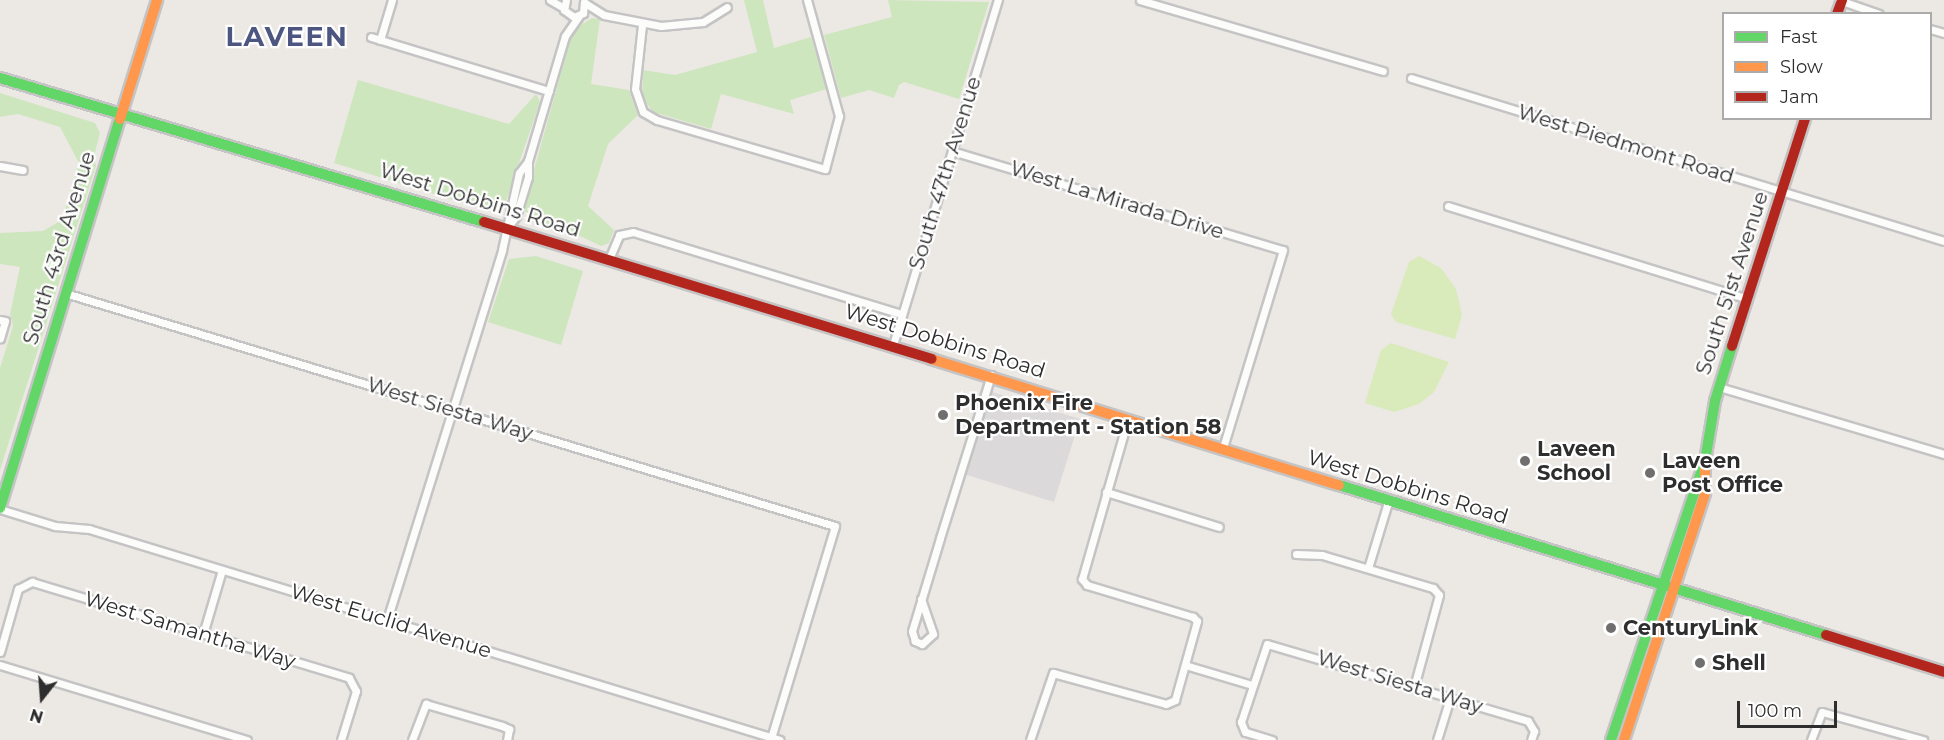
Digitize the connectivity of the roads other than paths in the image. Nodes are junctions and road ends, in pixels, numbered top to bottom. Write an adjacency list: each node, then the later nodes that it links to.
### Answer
1 (157, 0): 22 (main road, South 43rd Avenue)
2 (392, 0): 17 (street)
3 (550, 0): 9 (street)
4 (807, 0): 14 (street)
5 (998, 0): 24 (street, South 47th Avenue)
6 (1140, 0): 18 (street)
7 (1840, 0): 11 (street)
8 (584, 1): 12 (street); 13 (street)
9 (565, 7): 13 (street); 15 (street)
10 (727, 7): 14 (street)
11 (1873, 12)
12 (604, 15): 13 (street); 14 (street)
13 (580, 16): 15 (street)
14 (642, 25)
15 (565, 36): 21 (street)
16 (371, 37): 17 (street)
17 (380, 40): 21 (street)
18 (1383, 71)
19 (0, 78): 22 (main road, West Dobbins Road)
20 (1411, 78): 27 (street, West Piedmont Road)
21 (549, 91): 29 (street)
22 (121, 116): 29 (main road, West Dobbins Road); 32 (main road, South 43rd Avenue)
23 (1804, 120): 27 (main road, South 51st Avenue)
24 (952, 151): 34 (street, South 47th Avenue); 42 (street, West La Mirada Drive)
25 (0, 166): 26 (street)
26 (23, 170)
27 (1782, 191): 30 (street, West Piedmont Road); 33 (main road, South 51st Avenue)
28 (1448, 206): 33 (street)
29 (507, 228): 31 (main road, West Dobbins Road); 40 (street)
30 (1944, 241)
31 (609, 259): 34 (street); 37 (main road, West Dobbins Road)
32 (65, 293): 40 (street, West Siesta Way); 46 (main road, South 43rd Avenue)
33 (1748, 299): 39 (main road, South 51st Avenue)
34 (902, 315): 37 (street, South 47th Avenue)
35 (3, 320): 36 (street)
36 (0, 338)
37 (893, 345): 38 (main road, West Dobbins Road)
38 (991, 375): 41 (main road, West Dobbins Road); 52 (street)
39 (1719, 387): 43 (street); 51 (main road, South 51st Avenue)
40 (452, 409): 53 (street); 63 (street, West Siesta Way)
41 (1128, 418): 42 (main road, West Dobbins Road); 44 (street)
42 (1223, 448): 45 (main road, West Dobbins Road)
43 (1944, 454)
44 (1106, 492): 47 (street); 57 (street)
45 (1388, 502): 49 (street); 51 (main road, West Dobbins Road)
46 (0, 509): 50 (street, West Euclid Avenue)
47 (1219, 527)
48 (1296, 554): 49 (street)
49 (1368, 568): 60 (street)
50 (222, 570): 53 (street, West Euclid Avenue); 54 (street)
51 (1669, 587): 58 (main road, West Dobbins Road); 62 (main road, South 51st Avenue); 75 (main road, South 51st Avenue)
52 (921, 599): 52 (street)
53 (387, 620): 63 (street, West Euclid Avenue)
54 (203, 634): 55 (street, West Samantha Way); 65 (street, West Samantha Way)
55 (0, 652)
56 (0, 665): 64 (street)
57 (1185, 665): 59 (street); 69 (street)
58 (1944, 672)
59 (1252, 685): 60 (street, West Siesta Way); 70 (street)
60 (1414, 687): 61 (street, West Siesta Way)
61 (1450, 698): 71 (street); 72 (street, West Siesta Way)
62 (1626, 700): 73 (main road, South 51st Avenue); 74 (main road)
63 (771, 738): 68 (street, West Euclid Avenue)
64 (247, 740)
65 (341, 740)
66 (412, 740): 67 (street)
67 (507, 740)
68 (780, 740)
69 (1030, 740)
70 (1272, 740)
71 (1437, 740)
72 (1531, 740)
73 (1611, 740)
74 (1619, 740)
75 (1624, 740)
76 (1811, 740): 77 (street)
77 (1923, 740)

